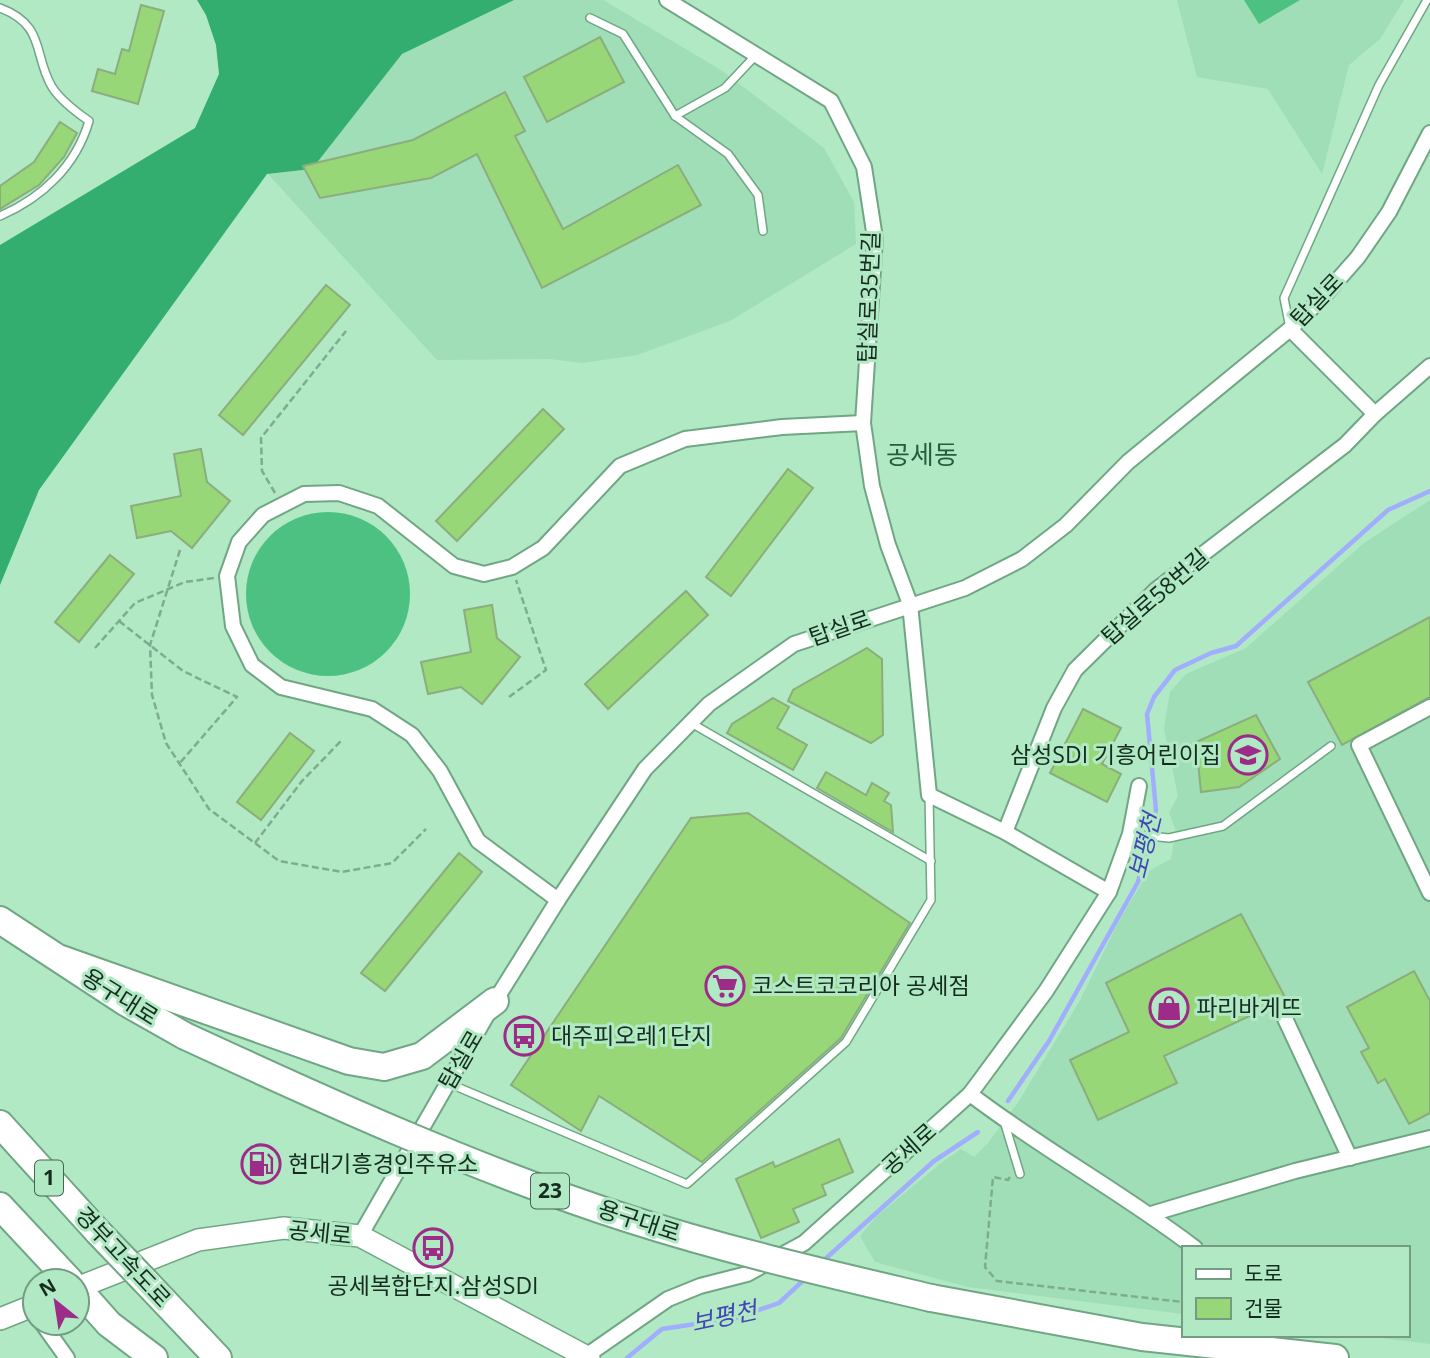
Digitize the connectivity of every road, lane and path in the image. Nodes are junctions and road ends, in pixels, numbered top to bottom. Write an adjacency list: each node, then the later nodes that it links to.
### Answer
1 (667, 0): 5 (street, 탑실로35번길)
2 (1427, 0): 10 (lane)
3 (0, 8): 8 (lane)
4 (590, 18): 6 (lane)
5 (757, 54): 6 (lane); 14 (street, 탑실로35번길)
6 (674, 116): 9 (lane)
7 (1430, 133): 10 (street, 탑실로)
8 (0, 216)
9 (763, 231)
10 (1290, 329): 13 (street); 20 (street, 탑실로)
11 (346, 331): 15 (path)
12 (1430, 366): 13 (street, 탑실로58번길)
13 (1375, 414): 33 (street, 탑실로58번길)
14 (863, 422): 17 (street); 20 (street, 탑실로35번길)
15 (282, 505): 17 (street); 18 (street)
16 (180, 550): 19 (path)
17 (512, 567): 24 (path)
18 (228, 576): 19 (path); 39 (street)
19 (167, 590): 21 (path); 22 (path)
20 (910, 604): 26 (street, 탑실로); 31 (street, 탑실로35번길)
21 (119, 621): 22 (path); 23 (path)
22 (150, 645): 29 (path); 29 (path)
23 (95, 648)
24 (509, 697)
25 (1430, 707): 38 (street)
26 (691, 723): 36 (lane); 39 (street, 탑실로)
27 (341, 741): 35 (path)
28 (1331, 746): 34 (lane)
29 (179, 764): 35 (path)
30 (1139, 786): 34 (street, 공세로)
31 (929, 795): 33 (street); 36 (lane)
32 (426, 829): 35 (path)
33 (1005, 832): 37 (street)
34 (1130, 834): 37 (street, 공세로)
35 (255, 844)
36 (931, 861): 44 (lane)
37 (1110, 892): 45 (street, 공세로)
38 (1430, 892)
39 (558, 900): 42 (street, 탑실로)
40 (0, 920): 41 (highway, 용구대로 / 23)
41 (61, 959): 42 (highway); 68 (highway, 용구대로 / 23, bridge)
42 (495, 1001): 44 (street, 탑실로)
43 (1281, 1010): 49 (street)
44 (448, 1083): 53 (street, 탑실로)
45 (970, 1094): 46 (street); 63 (street, 공세로)
46 (1004, 1120): 50 (lane); 52 (street)
47 (0, 1124): 67 (highway, 경부고속도로 / 1, bridge)
48 (1430, 1138): 49 (street)
49 (1350, 1158): 52 (street)
50 (1017, 1172): 57 (path)
51 (0, 1206): 55 (highway, 1)
52 (1151, 1214): 54 (street)
53 (360, 1236): 56 (street, 공세로); 63 (street, 공세로)
54 (1192, 1246)
55 (56, 1267)
56 (91, 1300)
57 (1182, 1302)
58 (91, 1303): 66 (highway)
59 (91, 1304): 65 (highway)
60 (21, 1315): 61 (street)
61 (0, 1319)
62 (53, 1337): 64 (street)
63 (588, 1357)
64 (67, 1358)
65 (131, 1358)
66 (154, 1358)
67 (218, 1358)
68 (1335, 1358)

